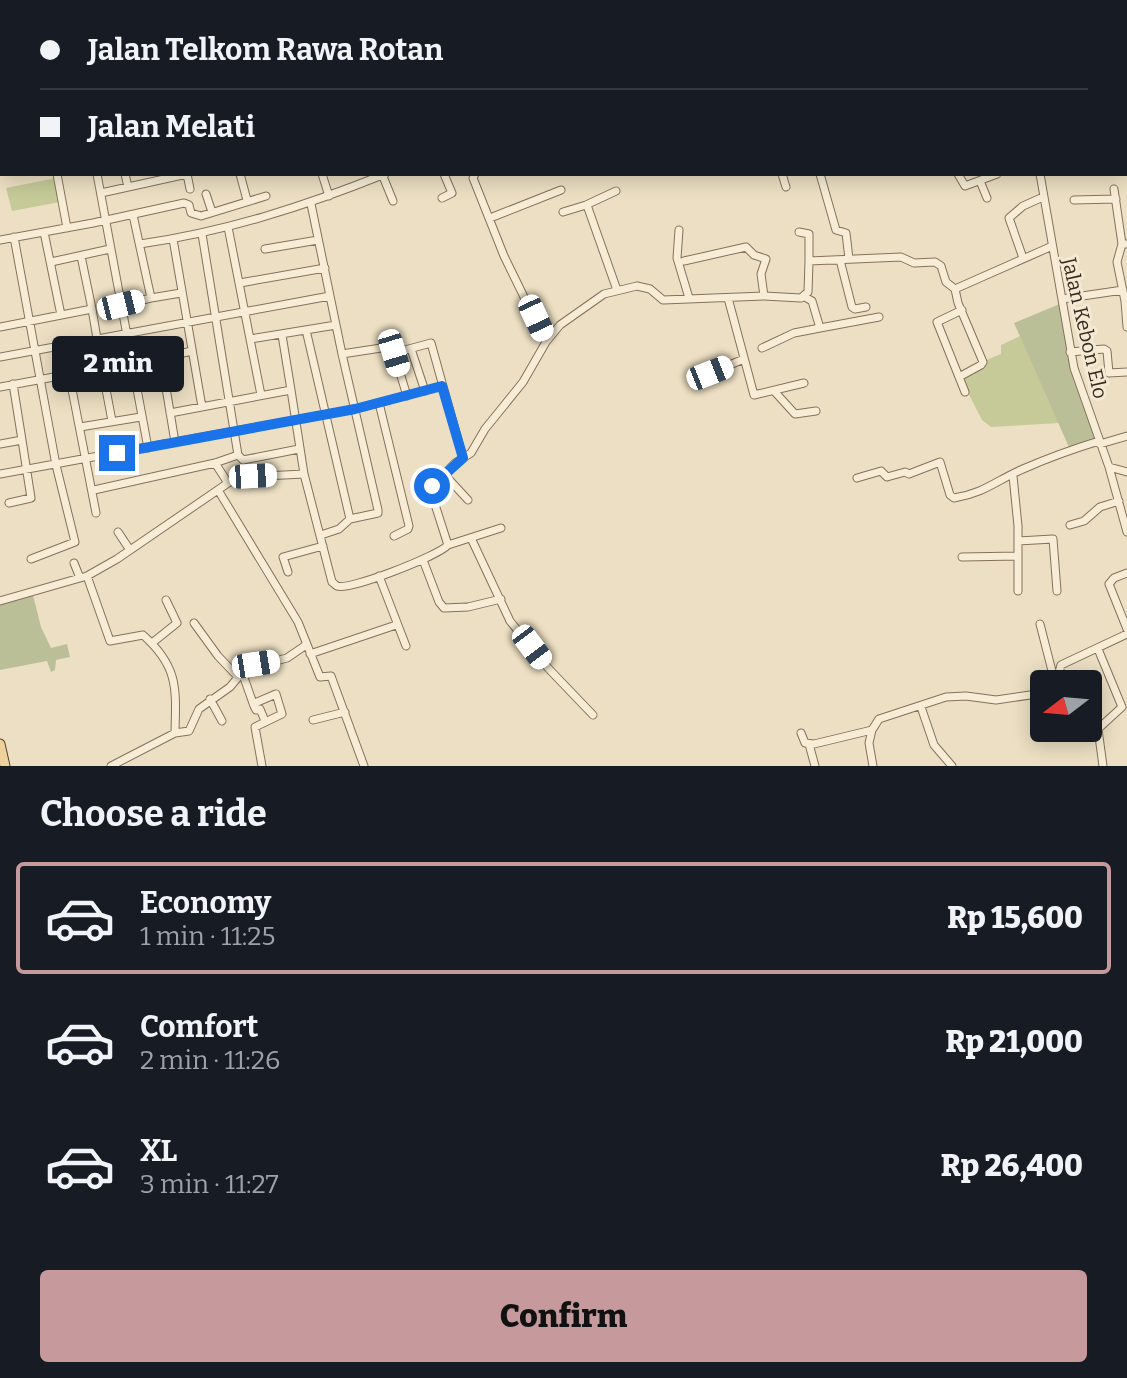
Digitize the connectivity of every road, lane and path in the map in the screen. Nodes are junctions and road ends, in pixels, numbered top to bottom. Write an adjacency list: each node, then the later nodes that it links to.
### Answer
1 (57, 176): 43 (street)
2 (97, 176): 24 (street)
3 (125, 176): 18 (street)
4 (187, 176): 20 (street)
5 (241, 176): 32 (street)
6 (323, 176): 27 (street)
7 (378, 176): 27 (street)
8 (384, 176): 34 (street)
9 (445, 176): 29 (street)
10 (474, 176): 40 (street)
11 (783, 176): 19 (street)
12 (821, 176): 59 (street)
13 (959, 176): 17 (street)
14 (992, 176): 17 (street)
15 (1040, 176): 28 (street, Jalan Kebon Elo)
16 (157, 177): 18 (street)
17 (980, 181): 30 (street)
18 (128, 187): 24 (street)
19 (786, 187)
20 (190, 189)
21 (1114, 189): 31 (street)
22 (561, 190): 40 (street)
23 (616, 191): 36 (street)
24 (101, 193): 41 (street)
25 (206, 194): 37 (street)
26 (266, 196): 32 (street)
27 (329, 196): 35 (street)
28 (1043, 197): 54 (street, Jalan Kebon Elo); 58 (street)
29 (442, 198)
30 (987, 198)
31 (1116, 199): 33 (street); 53 (street)
32 (247, 200): 37 (street)
33 (1074, 200)
34 (393, 201)
35 (311, 204): 42 (street); 51 (street)
36 (586, 205): 38 (street); 66 (street)
37 (212, 212): 39 (street)
38 (563, 212)
39 (133, 215): 41 (street); 52 (street)
40 (490, 218): 95 (street)
41 (106, 221): 43 (street); 55 (street)
42 (228, 227): 47 (street); 64 (street)
43 (67, 228): 45 (street)
44 (679, 230): 73 (street)
45 (44, 232): 48 (street); 62 (street)
46 (799, 232): 61 (street)
47 (202, 234): 49 (street); 83 (street)
48 (14, 237): 50 (street); 84 (street)
49 (173, 239): 52 (street); 68 (street)
50 (0, 240)
51 (318, 240): 56 (street); 63 (street)
52 (140, 244): 72 (street)
53 (1125, 244): 67 (street)
54 (1050, 247): 58 (street); 75 (street, Jalan Kebon Elo)
55 (110, 249): 57 (street); 76 (street)
56 (265, 249)
57 (81, 256): 62 (street); 78 (street)
58 (1023, 258): 65 (street)
59 (844, 259): 61 (street); 65 (street); 77 (street)
60 (684, 261): 70 (street)
61 (809, 261): 71 (street)
62 (51, 262): 81 (street)
63 (325, 268): 64 (street); 69 (street)
64 (240, 283): 80 (street)
65 (955, 289): 79 (street)
66 (617, 290): 73 (street); 95 (street)
67 (1123, 290): 75 (street); 88 (street)
68 (181, 293): 72 (street); 85 (street)
69 (330, 296): 80 (street); 86 (street)
70 (764, 296): 71 (street); 74 (street)
71 (805, 297): 89 (street)
72 (151, 298): 76 (street)
73 (689, 298): 74 (street)
74 (728, 298): 105 (street)
75 (1062, 299): 101 (street, Jalan Kebon Elo)
76 (121, 305): 91 (street)
77 (866, 307)
78 (92, 309): 81 (street); 93 (street)
79 (962, 310): 111 (street); 111 (street)
80 (245, 312): 83 (street); 94 (street)
81 (61, 315): 84 (street)
82 (879, 317): 89 (street)
83 (216, 319): 85 (street); 123 (street)
84 (30, 320): 87 (street); 99 (street)
85 (187, 322): 91 (street); 100 (street)
86 (336, 325): 90 (street); 102 (street)
87 (0, 326)
88 (1127, 327)
89 (820, 328): 97 (street)
90 (306, 330): 92 (street); 129 (street)
91 (127, 333): 93 (street); 106 (street)
92 (282, 335): 94 (street); 117 (street)
93 (97, 339): 99 (street); 107 (street)
94 (250, 339): 121 (street)
95 (546, 342): 144 (street)
96 (381, 348): 102 (street)
97 (762, 348)
98 (411, 349): 115 (street); 118 (street); 122 (street)
99 (36, 351): 103 (street); 112 (street)
100 (192, 351): 104 (street); 125 (street)
101 (1070, 352): 108 (street); 138 (street, Jalan Kebon Elo)
102 (342, 354): 126 (street)
103 (0, 357)
104 (161, 358): 106 (street); 128 (street)
105 (744, 359): 109 (street); 119 (street)
106 (132, 363): 130 (street)
107 (102, 368): 110 (street); 132 (street)
108 (1127, 372)
109 (710, 373)
110 (69, 374): 112 (street); 133 (street)
111 (959, 377): 120 (street)
112 (41, 379): 114 (street); 146 (street)
113 (804, 383): 119 (street)
114 (13, 384): 116 (street); 136 (street)
115 (442, 386): 118 (street); 144 (street)
116 (0, 387)
117 (291, 390): 121 (street); 131 (street)
118 (425, 391): 122 (street)
119 (774, 391): 127 (street)
120 (965, 392)
121 (261, 395): 123 (street)
122 (407, 396): 124 (street)
123 (230, 402): 125 (street); 134 (street)
124 (379, 403): 126 (street); 168 (street)
125 (202, 407): 128 (street)
126 (355, 409): 129 (street); 162 (street)
127 (816, 411)
128 (170, 413): 137 (street)
129 (325, 414): 131 (street); 162 (street)
130 (141, 417): 132 (street); 140 (street)
131 (295, 420): 134 (street); 141 (street)
132 (112, 421): 133 (street)
133 (80, 427): 143 (street)
134 (235, 432): 137 (street); 142 (street)
135 (1127, 436): 138 (street)
136 (22, 440): 139 (street); 148 (street)
137 (175, 442): 140 (street)
138 (1100, 442): 147 (street, Jalan Kebon Elo); 153 (street)
139 (0, 444)
140 (148, 448): 143 (street)
141 (299, 449): 142 (street); 151 (street)
142 (238, 455): 145 (street)
143 (86, 458): 146 (street); 156 (street)
144 (463, 458): 152 (street)
145 (215, 463): 155 (street); 156 (street)
146 (56, 465): 148 (street); 176 (street)
147 (1109, 467): 149 (street); 159 (street, Jalan Kebon Elo)
148 (28, 469): 150 (street); 160 (street)
149 (1127, 472)
150 (0, 474)
151 (304, 474): 155 (street); 167 (street)
152 (445, 475): 158 (street); 171 (street)
153 (1013, 476): 154 (street); 170 (street)
154 (857, 478)
155 (228, 483): 157 (street)
156 (94, 490): 161 (street)
157 (218, 490): 173 (street); 193 (street)
158 (468, 500)
159 (1119, 501): 163 (street); 166 (street, Jalan Kebon Elo)
160 (9, 503)
161 (96, 513)
162 (350, 519): 167 (street)
163 (1070, 525)
164 (501, 528): 169 (street)
165 (118, 532): 173 (street)
166 (1127, 532)
167 (321, 535): 172 (street)
168 (394, 536)
169 (471, 538): 171 (street); 185 (street)
170 (1018, 541): 174 (street); 184 (street)
171 (448, 545): 177 (street)
172 (323, 546): 179 (street); 181 (street)
173 (130, 550): 182 (street)
174 (1018, 556): 175 (street); 183 (street)
175 (962, 557)
176 (31, 559)
177 (423, 560): 181 (street); 185 (street)
178 (74, 563): 182 (street)
179 (288, 572)
180 (1127, 573): 191 (street)
181 (379, 576): 190 (street)
182 (83, 577): 187 (street); 192 (street)
183 (1018, 591)
184 (1057, 591)
185 (501, 599): 206 (street)
186 (166, 600): 192 (street)
187 (0, 601)
188 (194, 623): 199 (street)
189 (1040, 624): 197 (street)
190 (396, 625): 194 (street); 196 (street)
191 (1127, 631): 195 (street)
192 (152, 643): 211 (street)
193 (306, 645): 196 (street); 199 (street)
194 (406, 646)
195 (1098, 649): 198 (street); 203 (street)
196 (310, 654): 205 (street)
197 (1052, 670)
198 (1060, 670)
199 (240, 674): 201 (street); 202 (street)
200 (1030, 695): 204 (street)
201 (210, 699): 208 (street); 211 (street)
202 (255, 703): 209 (street); 209 (street)
203 (1125, 705): 222 (street)
204 (921, 707): 210 (street); 221 (street)
205 (345, 712): 207 (street); 218 (street)
206 (593, 715)
207 (313, 720)
208 (222, 721)
209 (265, 721): 217 (street)
210 (872, 730): 214 (street); 220 (street)
211 (175, 733): 216 (street)
212 (801, 733): 214 (street)
213 (0, 744): 215 (main road)
214 (809, 744): 219 (street)
215 (5, 766)
216 (111, 766)
217 (262, 766)
218 (364, 766)
219 (815, 766)
220 (873, 766)
221 (952, 766)
222 (1103, 766)

